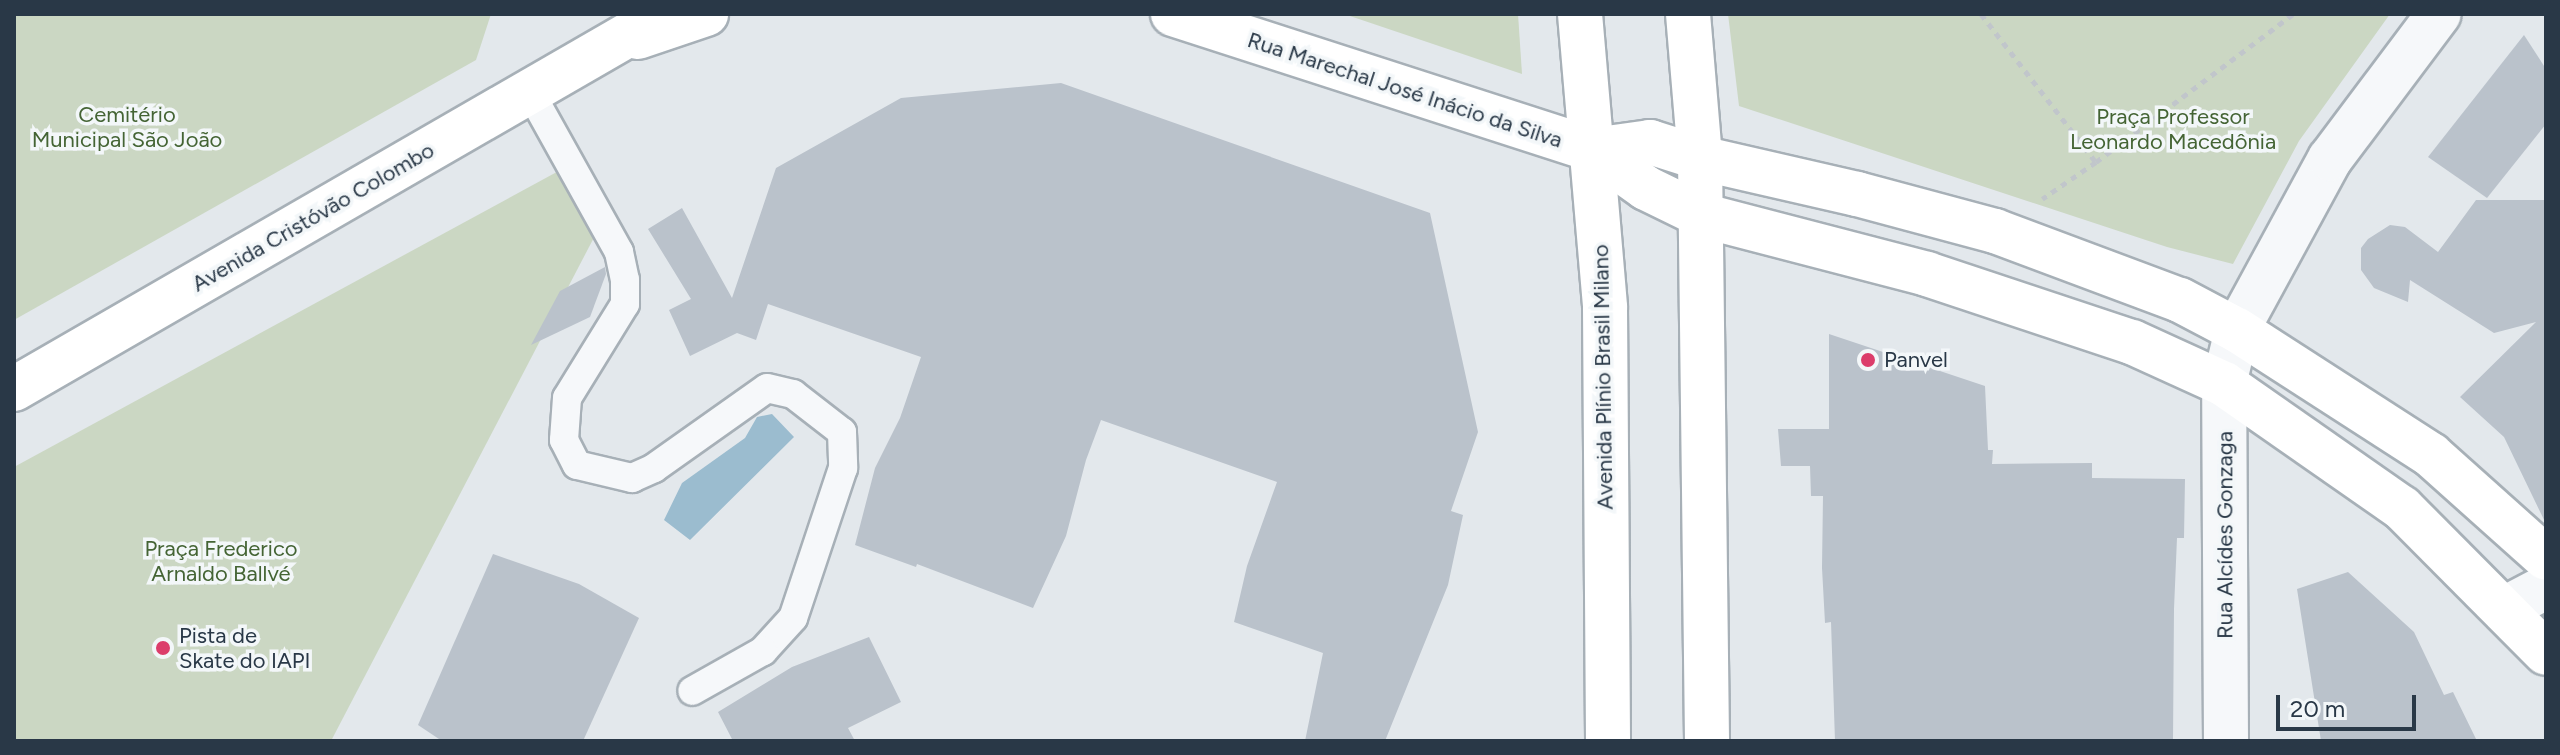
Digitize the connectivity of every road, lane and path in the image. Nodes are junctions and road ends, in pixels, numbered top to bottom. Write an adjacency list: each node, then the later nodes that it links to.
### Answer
1 (664, 14): 9 (main road, Avenida Cristóvão Colombo)
2 (706, 14): 9 (main road, Avenida Cristóvão Colombo)
3 (1173, 14): 11 (main road, Rua Marechal José Inácio da Silva)
4 (1580, 14): 11 (main road, Avenida Plínio Brasil Milano)
5 (1688, 14): 12 (main road)
6 (1981, 14): 13 (path)
7 (2293, 14): 13 (path)
8 (2439, 14): 16 (street, Rua Alcídes Gonzaga)
9 (619, 30): 10 (main road, Avenida Cristóvão Colombo)
10 (530, 92): 18 (main road, Avenida Cristóvão Colombo); 23 (lane)
11 (1593, 150): 12 (main road); 14 (main road); 24 (main road, Avenida Plínio Brasil Milano)
12 (1700, 158): 14 (main road); 15 (main road)
13 (2096, 162): 15 (path)
14 (1701, 215): 17 (main road); 25 (main road)
15 (1995, 231): 16 (main road)
16 (2237, 330): 17 (street, Rua Alcídes Gonzaga); 19 (main road)
17 (2224, 384): 21 (main road); 26 (street, Rua Alcídes Gonzaga)
18 (14, 389)
19 (2546, 558)
20 (2546, 587): 21 (street)
21 (2504, 609): 22 (main road)
22 (2546, 653)
23 (692, 691)
24 (1608, 741)
25 (1707, 741)
26 (2226, 741)

